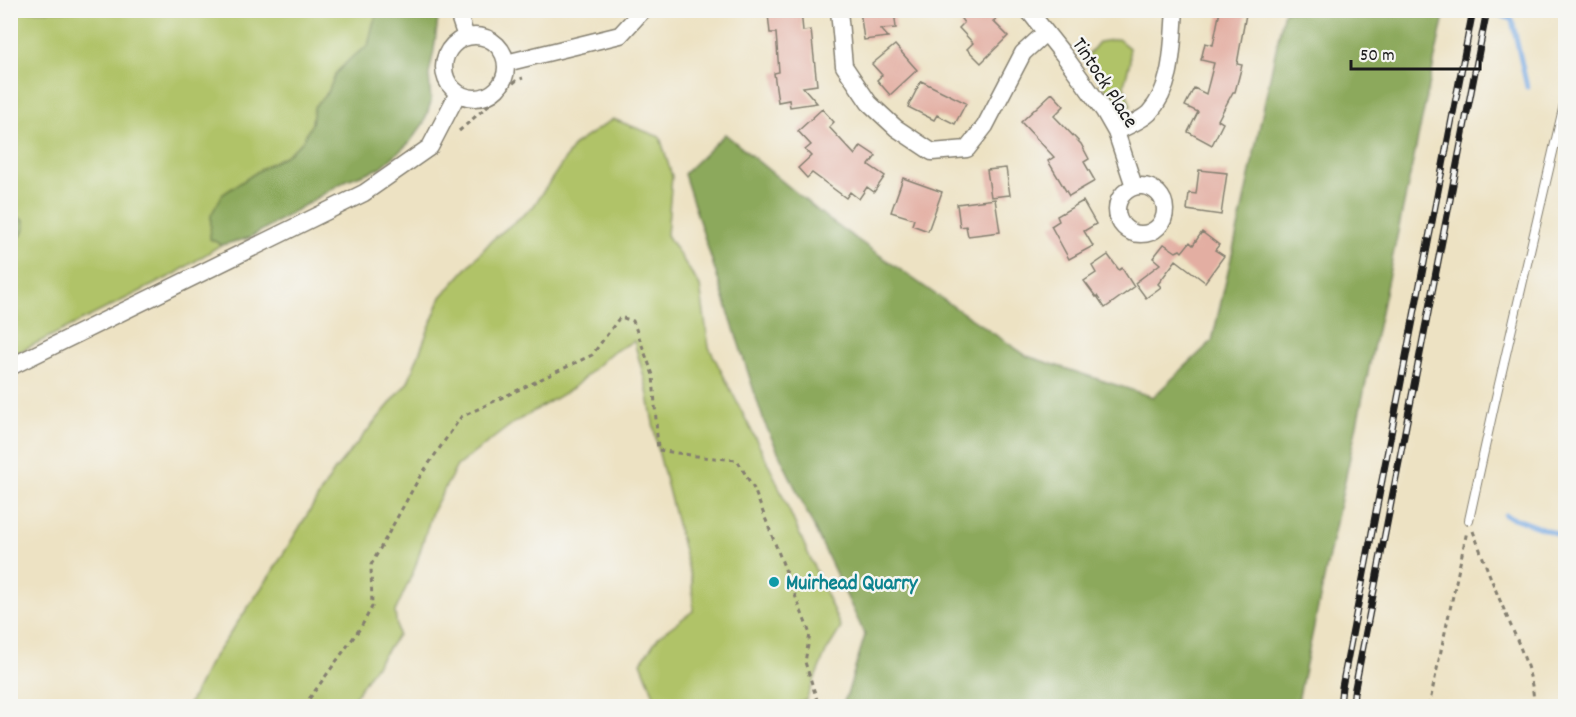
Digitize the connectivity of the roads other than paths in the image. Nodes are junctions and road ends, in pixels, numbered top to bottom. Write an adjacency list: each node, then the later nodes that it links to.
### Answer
1 (457, 10): 7 (street)
2 (643, 10): 8 (street)
3 (839, 10): 6 (street)
4 (1028, 10): 6 (street, Tintock Place)
5 (1175, 10): 11 (street)
6 (1045, 33): 11 (street, Tintock Place)
7 (466, 37): 8 (street); 9 (street)
8 (506, 63): 9 (street)
9 (458, 93): 13 (street)
10 (1566, 96): 14 (lane)
11 (1116, 132): 12 (street, Tintock Place)
12 (1134, 186)
13 (10, 367)
14 (1469, 520)

